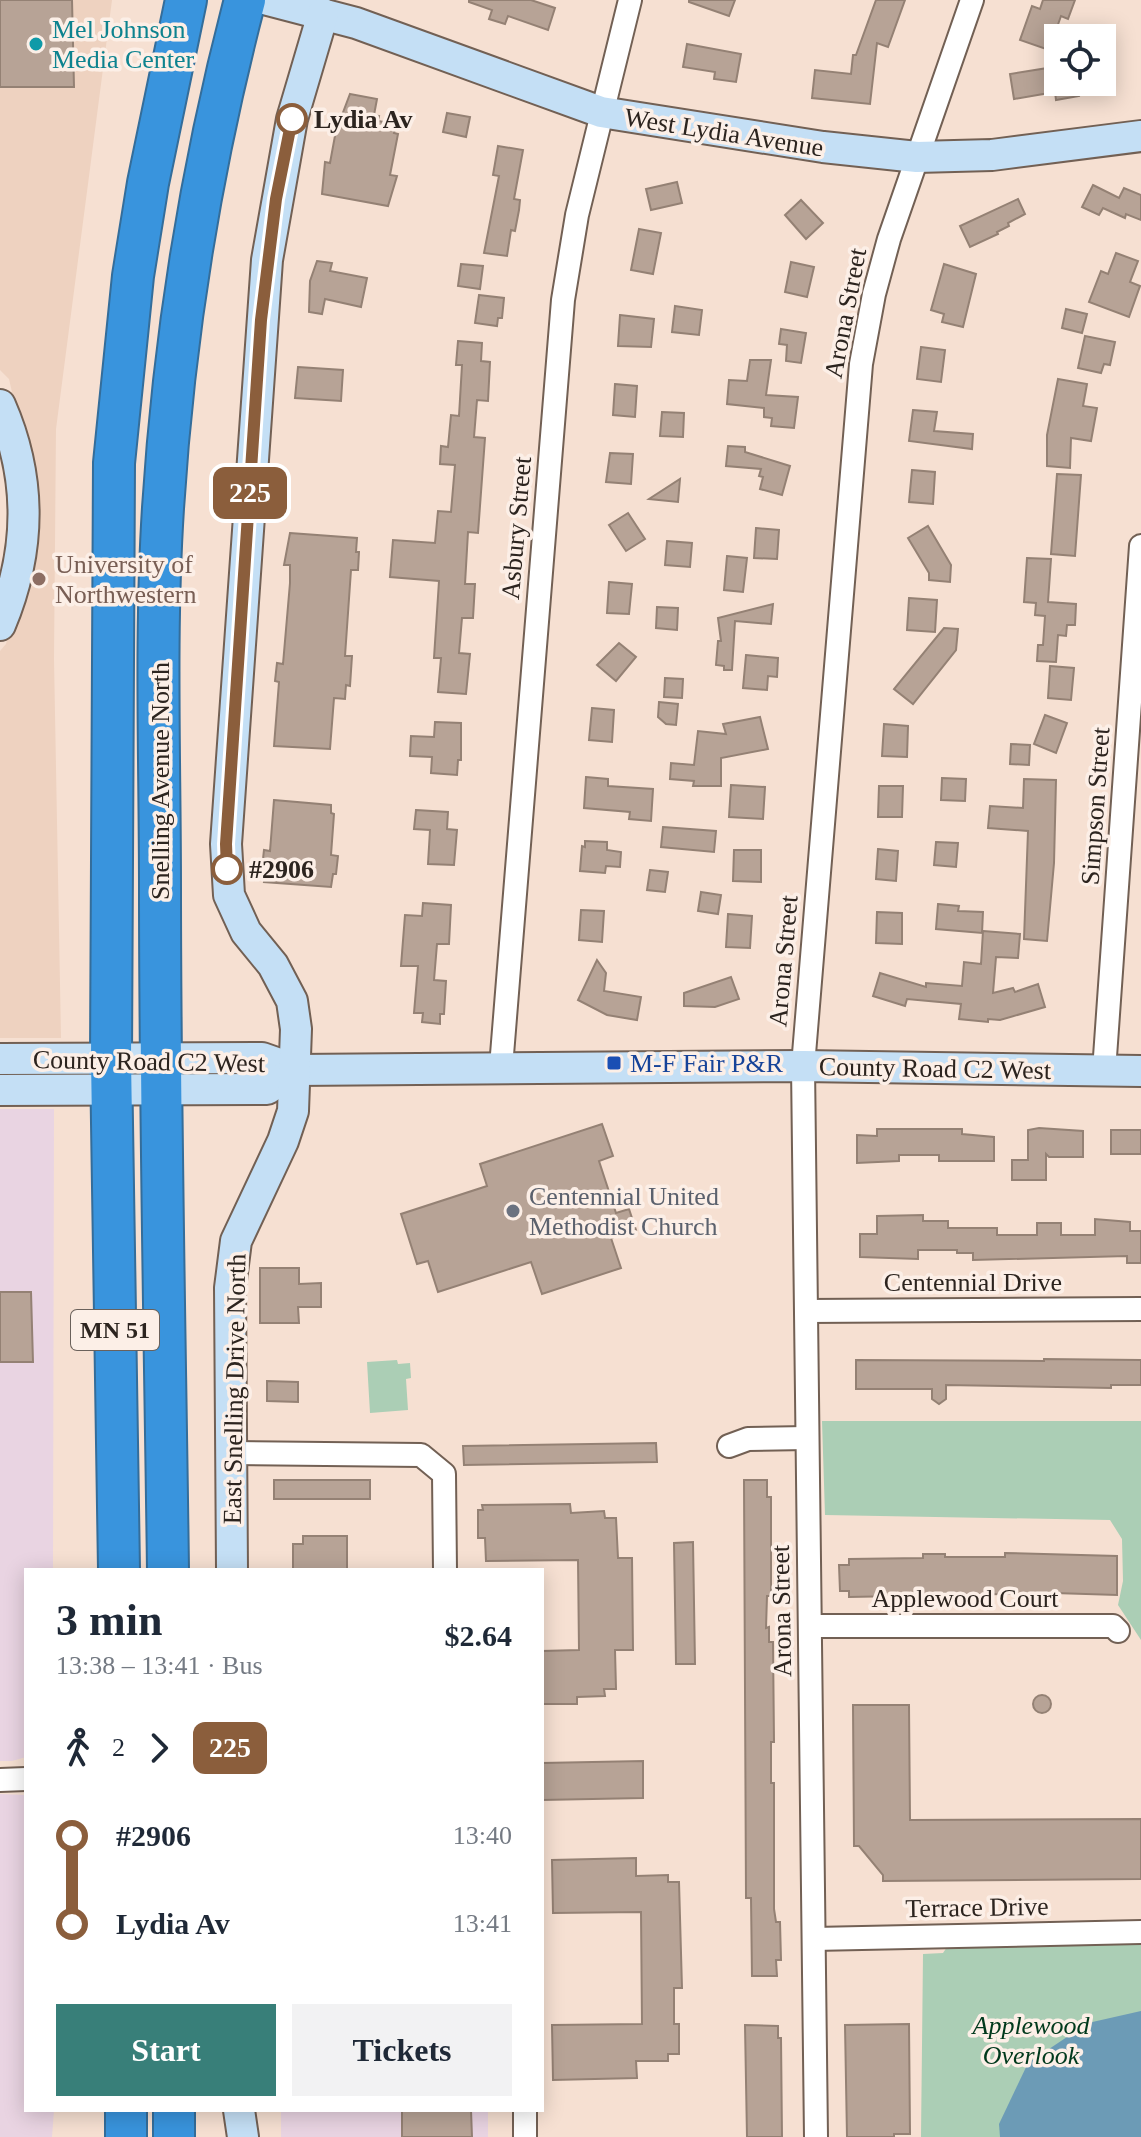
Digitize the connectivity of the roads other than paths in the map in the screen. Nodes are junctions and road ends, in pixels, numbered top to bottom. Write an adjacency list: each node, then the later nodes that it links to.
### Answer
1 (186, 0): 19 (highway, Snelling Avenue North / MN 51)
2 (245, 0): 20 (highway, Snelling Avenue North / MN 51)
3 (268, 0): 6 (street, West Lydia Avenue)
4 (630, 0): 7 (street, Asbury Street)
5 (972, 0): 9 (street, Arona Street)
6 (326, 7): 7 (street, West Lydia Avenue); 16 (street, East Snelling Drive North)
7 (601, 112): 9 (street, West Lydia Avenue); 15 (street, Asbury Street)
8 (1141, 136): 9 (street, West Lydia Avenue)
9 (917, 157): 14 (street, Arona Street)
10 (0, 405): 12 (street)
11 (1141, 546): 17 (street, Simpson Street)
12 (0, 625)
13 (0, 1059): 19 (street, County Road C2 West)
14 (803, 1066): 15 (street, County Road C2 West); 17 (street, County Road C2 West); 23 (street, Arona Street)
15 (501, 1067): 16 (street, County Road C2 West)
16 (296, 1070): 20 (street, County Road C2 West); 26 (street, East Snelling Drive North)
17 (1104, 1071): 18 (street, County Road C2 West)
18 (1141, 1071)
19 (111, 1075): 20 (street, County Road C2 West); 21 (street, County Road C2 West); 27 (highway, Snelling Avenue North / MN 51)
20 (161, 1075): 28 (highway, Snelling Avenue North / MN 51)
21 (0, 1090)
22 (1141, 1309): 23 (street, Centennial Drive)
23 (806, 1311): 24 (street, Arona Street)
24 (807, 1438): 25 (street); 31 (street, Arona Street)
25 (729, 1446)
26 (231, 1453): 29 (street, East Snelling Drive North); 30 (street)
27 (119, 1568)
28 (168, 1568)
29 (232, 1568)
30 (445, 1568)
31 (810, 1626): 32 (street, Applewood Court); 36 (street, Arona Street)
32 (1118, 1631)
33 (24, 1779): 34 (street)
34 (0, 1780)
35 (1141, 1932): 36 (street, Terrace Drive)
36 (814, 1939): 45 (street, Arona Street)
37 (126, 2112): 41 (highway)
38 (174, 2112): 42 (highway)
39 (239, 2112): 43 (street)
40 (525, 2112): 44 (street)
41 (126, 2137)
42 (174, 2137)
43 (243, 2137)
44 (525, 2137)
45 (816, 2137)

